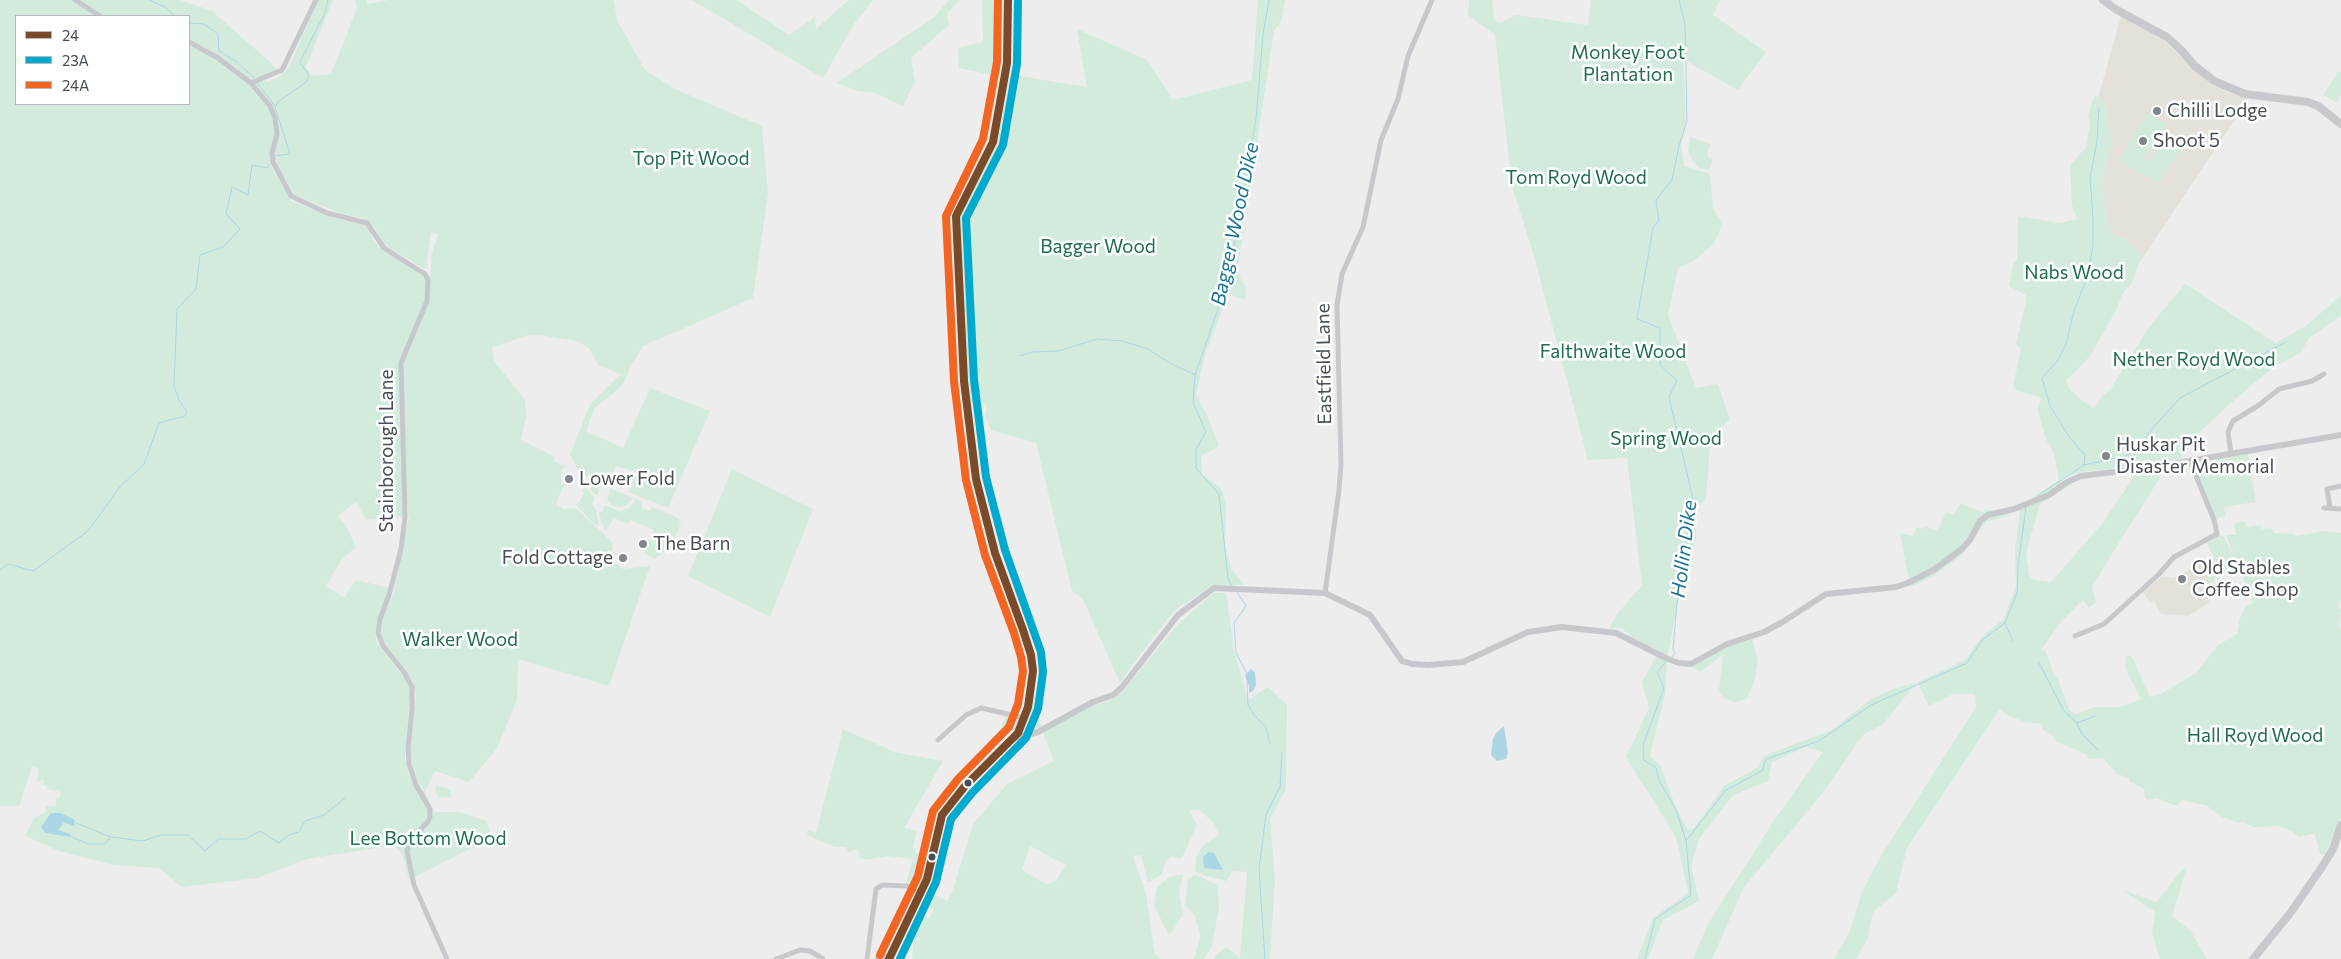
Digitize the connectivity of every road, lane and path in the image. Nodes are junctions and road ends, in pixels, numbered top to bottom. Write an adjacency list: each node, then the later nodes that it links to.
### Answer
1 (75, 0): 6 (street)
2 (316, 0): 8 (street)
3 (1008, 0): 20 (street)
4 (1432, 0): 18 (street, Eastfield Lane)
5 (2103, 0): 9 (main road)
6 (98, 15)
7 (190, 43): 8 (street)
8 (252, 83): 26 (street, Stainborough Lane)
9 (2341, 124)
10 (2324, 374): 12 (street)
11 (2341, 435): 12 (street)
12 (2230, 454): 13 (street)
13 (2190, 461): 18 (street); 19 (street)
14 (2341, 486): 16 (street)
15 (2324, 508): 16 (street)
16 (2330, 508): 17 (street)
17 (2341, 509)
18 (1325, 593): 21 (street)
19 (2076, 636)
20 (1025, 718): 21 (street); 22 (street)
21 (1013, 739): 24 (street)
22 (938, 740)
23 (2341, 825): 31 (main road)
24 (920, 894): 25 (street); 29 (street)
25 (890, 957): 30 (street)
26 (447, 959)
27 (776, 959): 28 (street)
28 (822, 959)
29 (867, 959)
30 (877, 959)
31 (2254, 959)

